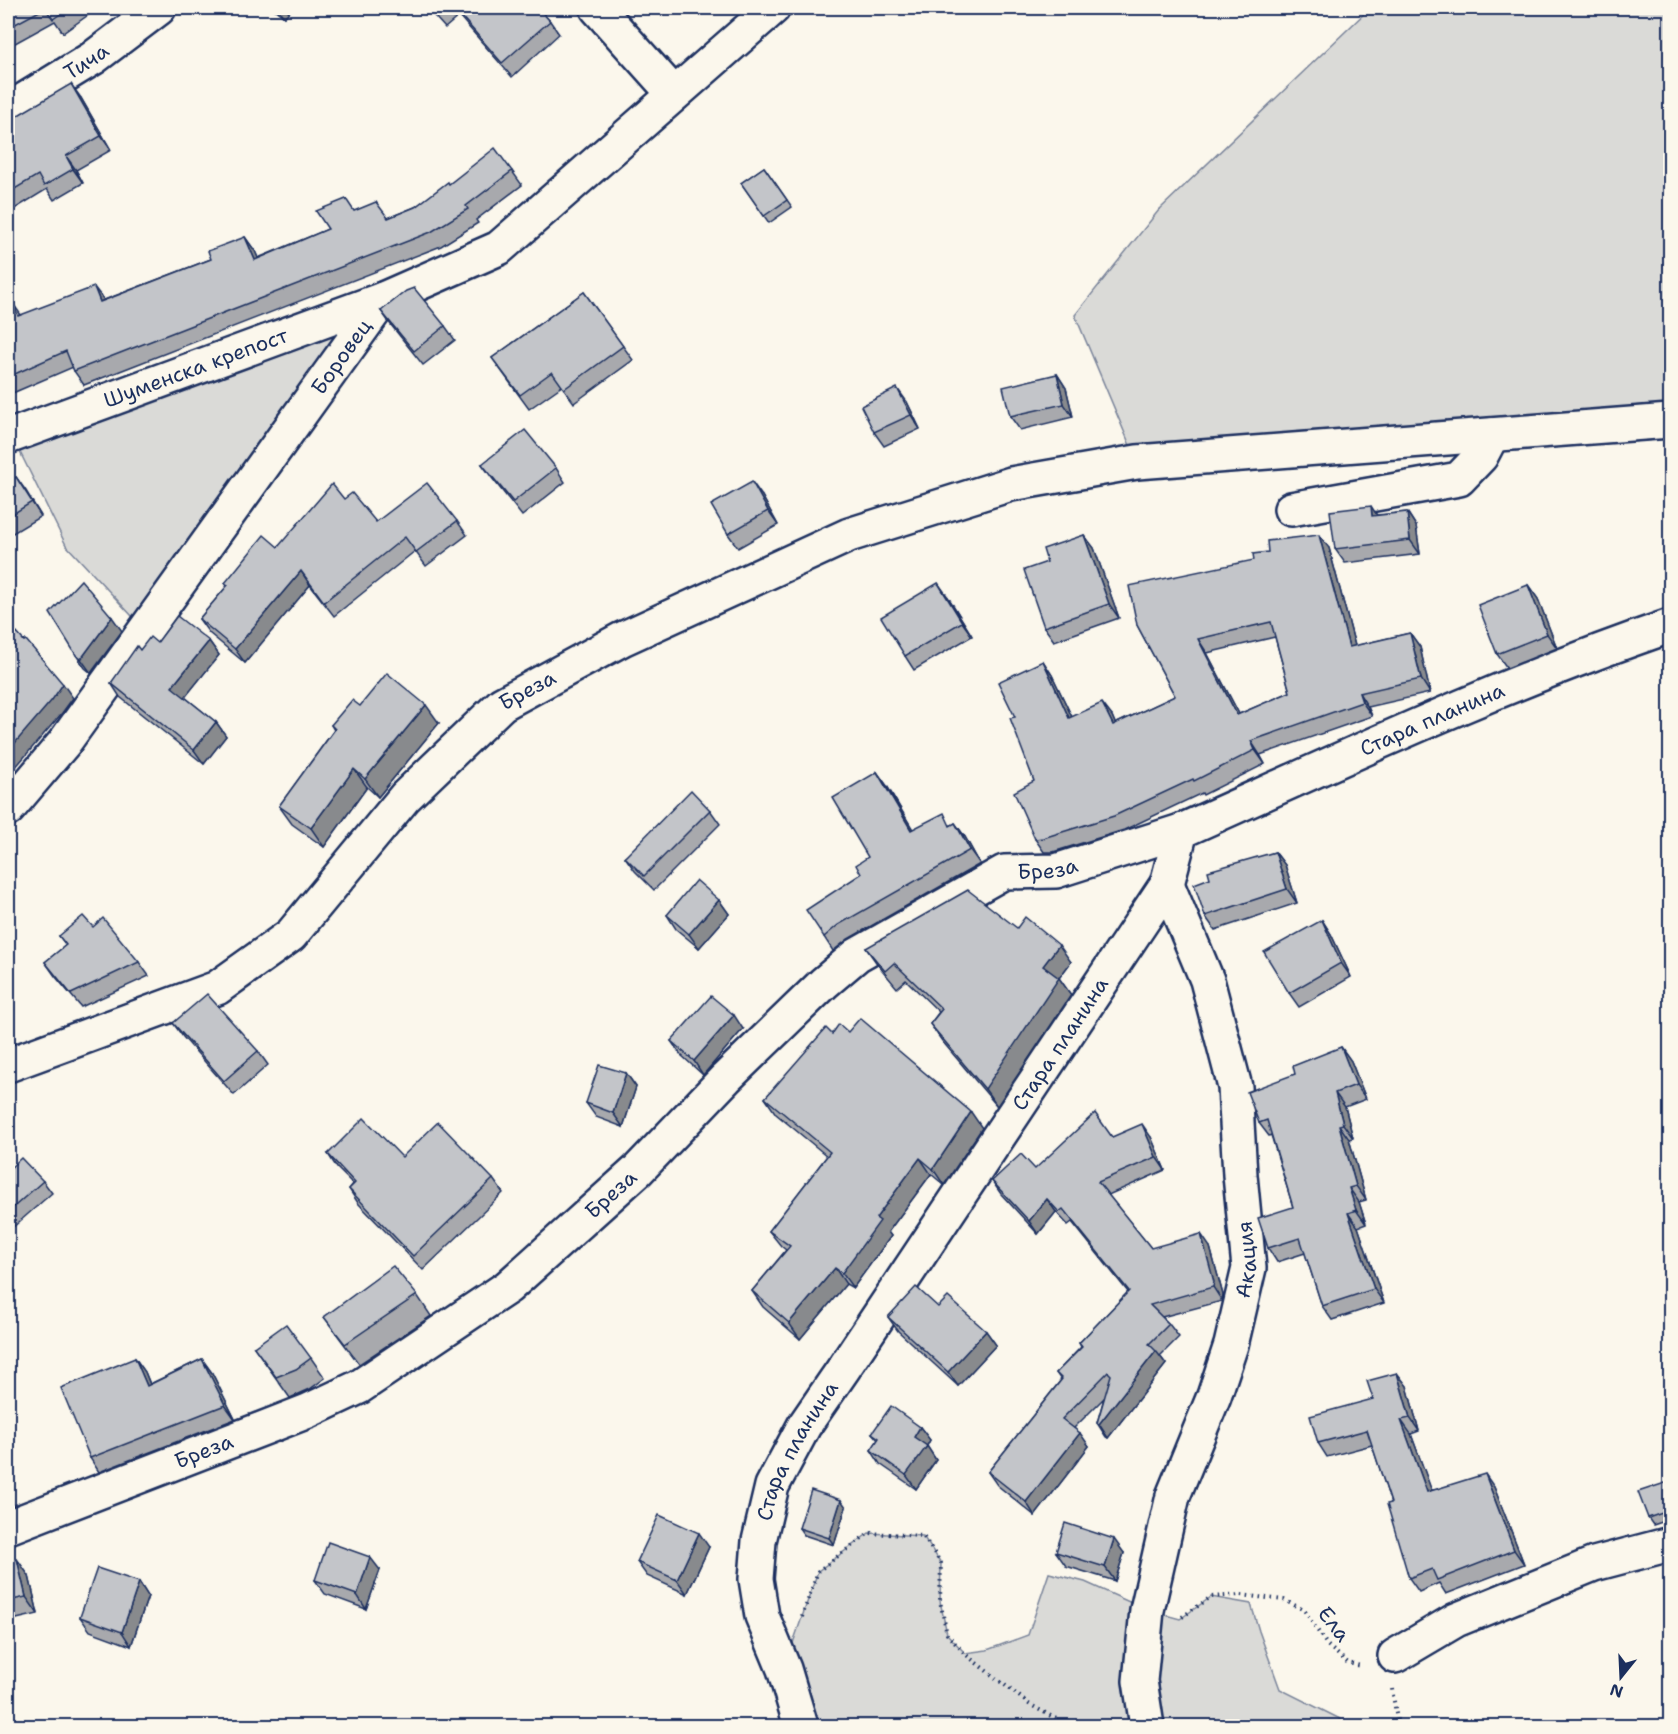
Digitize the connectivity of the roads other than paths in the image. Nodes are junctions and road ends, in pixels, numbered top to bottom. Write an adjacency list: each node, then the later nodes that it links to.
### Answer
1 (159, 8): 5 (street, Тича)
2 (597, 8): 4 (street)
3 (773, 8): 4 (street, Боровец)
4 (674, 94): 6 (street, Боровец)
5 (8, 110)
6 (383, 299): 8 (street, Шуменска крепост); 12 (street, Боровец)
7 (1671, 421): 9 (street, Бреза)
8 (9, 433)
9 (1492, 435): 10 (street); 15 (street, Бреза)
10 (1291, 509)
11 (1671, 626): 13 (street, Стара планина)
12 (8, 809)
13 (1180, 831): 14 (street, Стара планина); 16 (street, Бреза)
14 (1167, 884): 19 (street, Стара планина); 20 (street, Акация)
15 (8, 1065)
16 (8, 1527)
17 (1671, 1544): 18 (street)
18 (1395, 1656)
19 (801, 1726)
20 (1147, 1726)

